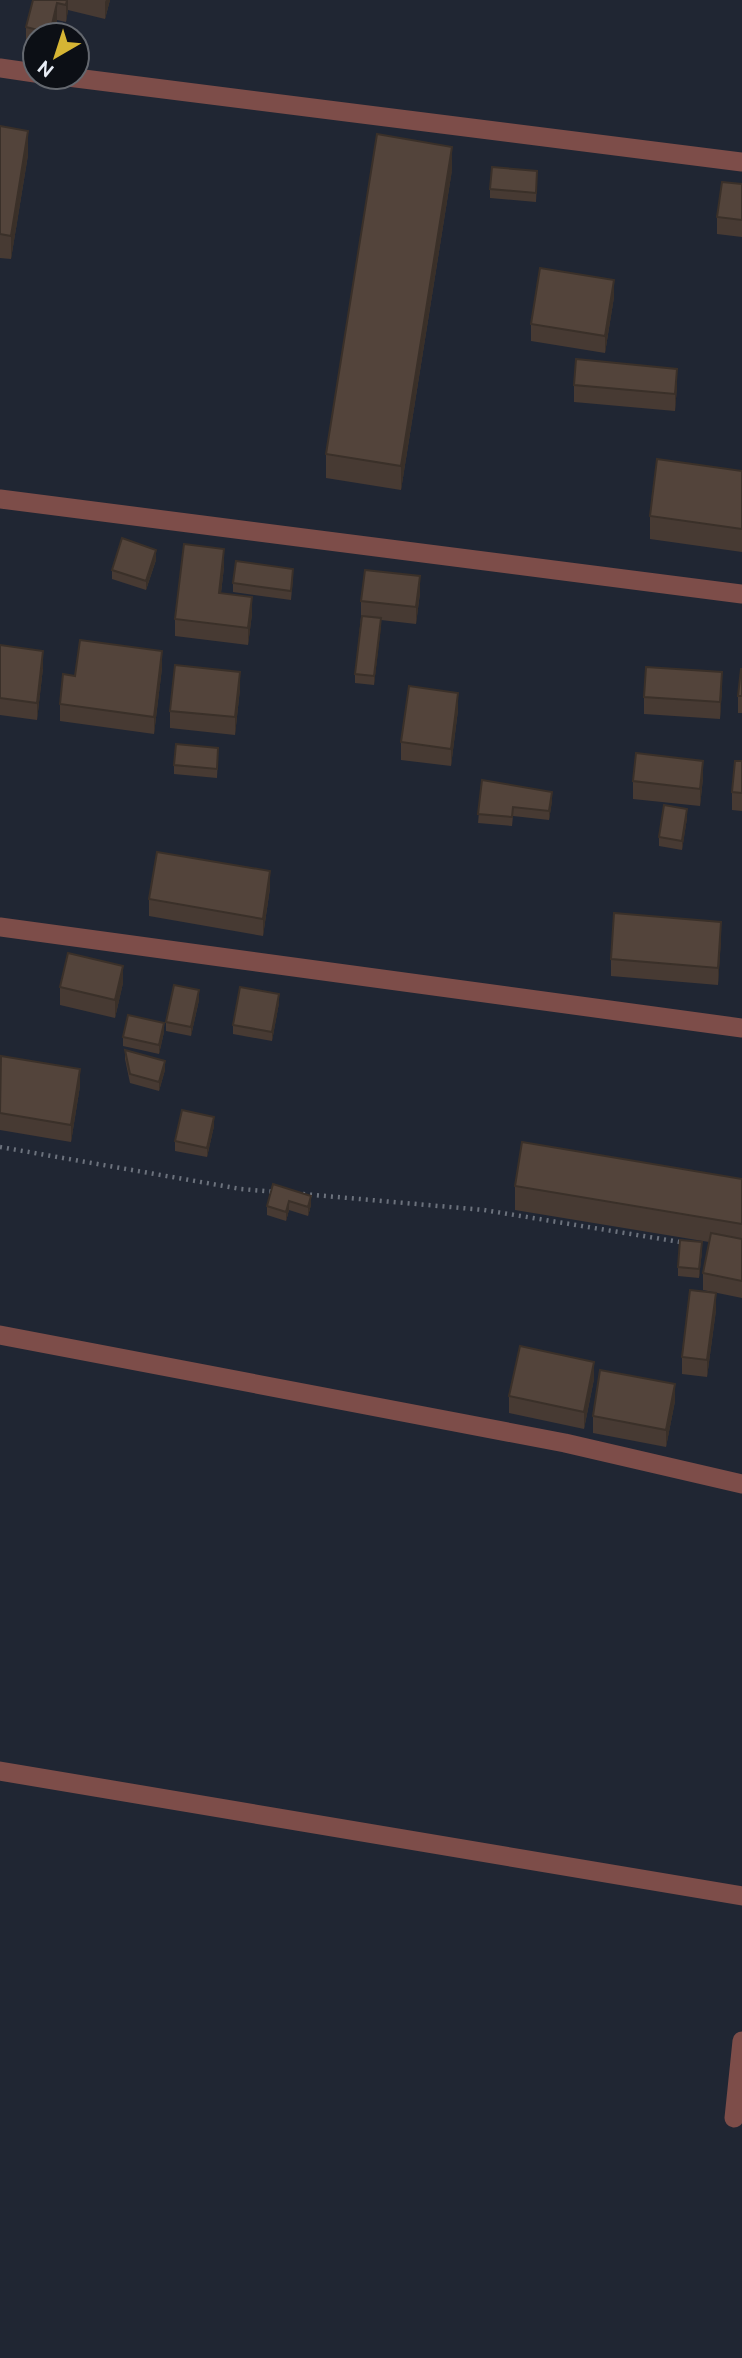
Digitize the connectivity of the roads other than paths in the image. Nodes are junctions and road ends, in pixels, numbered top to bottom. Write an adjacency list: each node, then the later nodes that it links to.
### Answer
1 (0, 68): 2 (street)
2 (21, 71)
3 (91, 80): 4 (street)
4 (742, 162)
5 (0, 499): 6 (street)
6 (742, 594)
7 (0, 927): 8 (street)
8 (742, 1028)
9 (0, 1335): 10 (street)
10 (742, 1484)
11 (0, 1771): 12 (street)
12 (742, 1896)
13 (742, 2041): 14 (street)
14 (734, 2118)

